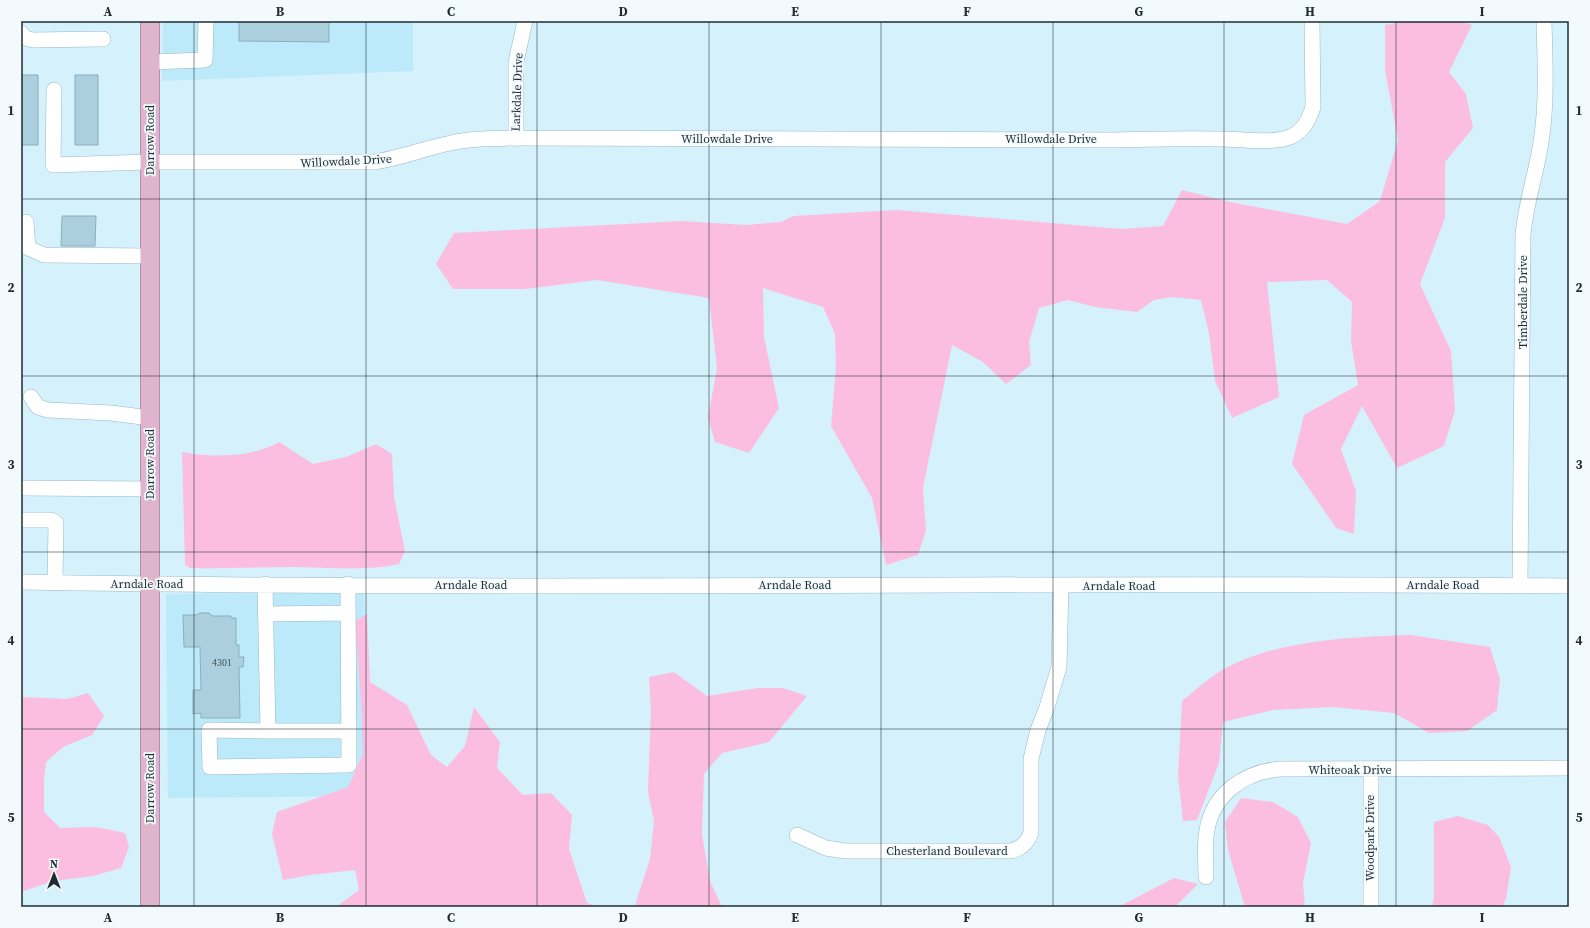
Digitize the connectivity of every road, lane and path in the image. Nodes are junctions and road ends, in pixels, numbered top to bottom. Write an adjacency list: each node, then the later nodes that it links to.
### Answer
1 (150, 21): 8 (main road, Darrow Road)
2 (206, 21): 8 (street)
3 (525, 21): 10 (street, Larkdale Drive)
4 (1312, 21): 10 (street, Willowdale Drive)
5 (1544, 21): 24 (street, Timberdale Drive)
6 (21, 33): 7 (street)
7 (103, 39)
8 (150, 62): 11 (main road, Darrow Road)
9 (54, 90): 11 (street, Willowdale Drive)
10 (516, 139): 11 (street, Willowdale Drive)
11 (150, 162): 13 (main road, Darrow Road)
12 (26, 222): 13 (street)
13 (151, 256): 15 (main road, Darrow Road)
14 (31, 397): 15 (street)
15 (150, 418): 17 (main road, Darrow Road)
16 (21, 488): 17 (street)
17 (150, 489): 21 (main road, Darrow Road)
18 (21, 520): 20 (street)
19 (21, 582): 20 (street, Arndale Road)
20 (55, 582): 21 (street, Arndale Road)
21 (150, 584): 22 (street, Arndale Road); 35 (main road, Darrow Road)
22 (265, 584): 23 (street, Arndale Road); 28 (street)
23 (348, 584): 25 (street, Arndale Road); 27 (street)
24 (1520, 585): 25 (street, Arndale Road); 26 (street, Arndale Road)
25 (1061, 586): 33 (street, Chesterland Boulevard)
26 (1569, 586)
27 (348, 613): 28 (street); 30 (street)
28 (265, 614): 29 (street)
29 (268, 731): 30 (street); 30 (street)
30 (348, 731)
31 (1569, 768): 32 (street, Whiteoak Drive)
32 (1371, 770): 34 (street, Whiteoak Drive); 36 (street, Woodpark Drive)
33 (797, 835)
34 (1206, 877)
35 (150, 907)
36 (1370, 907)

